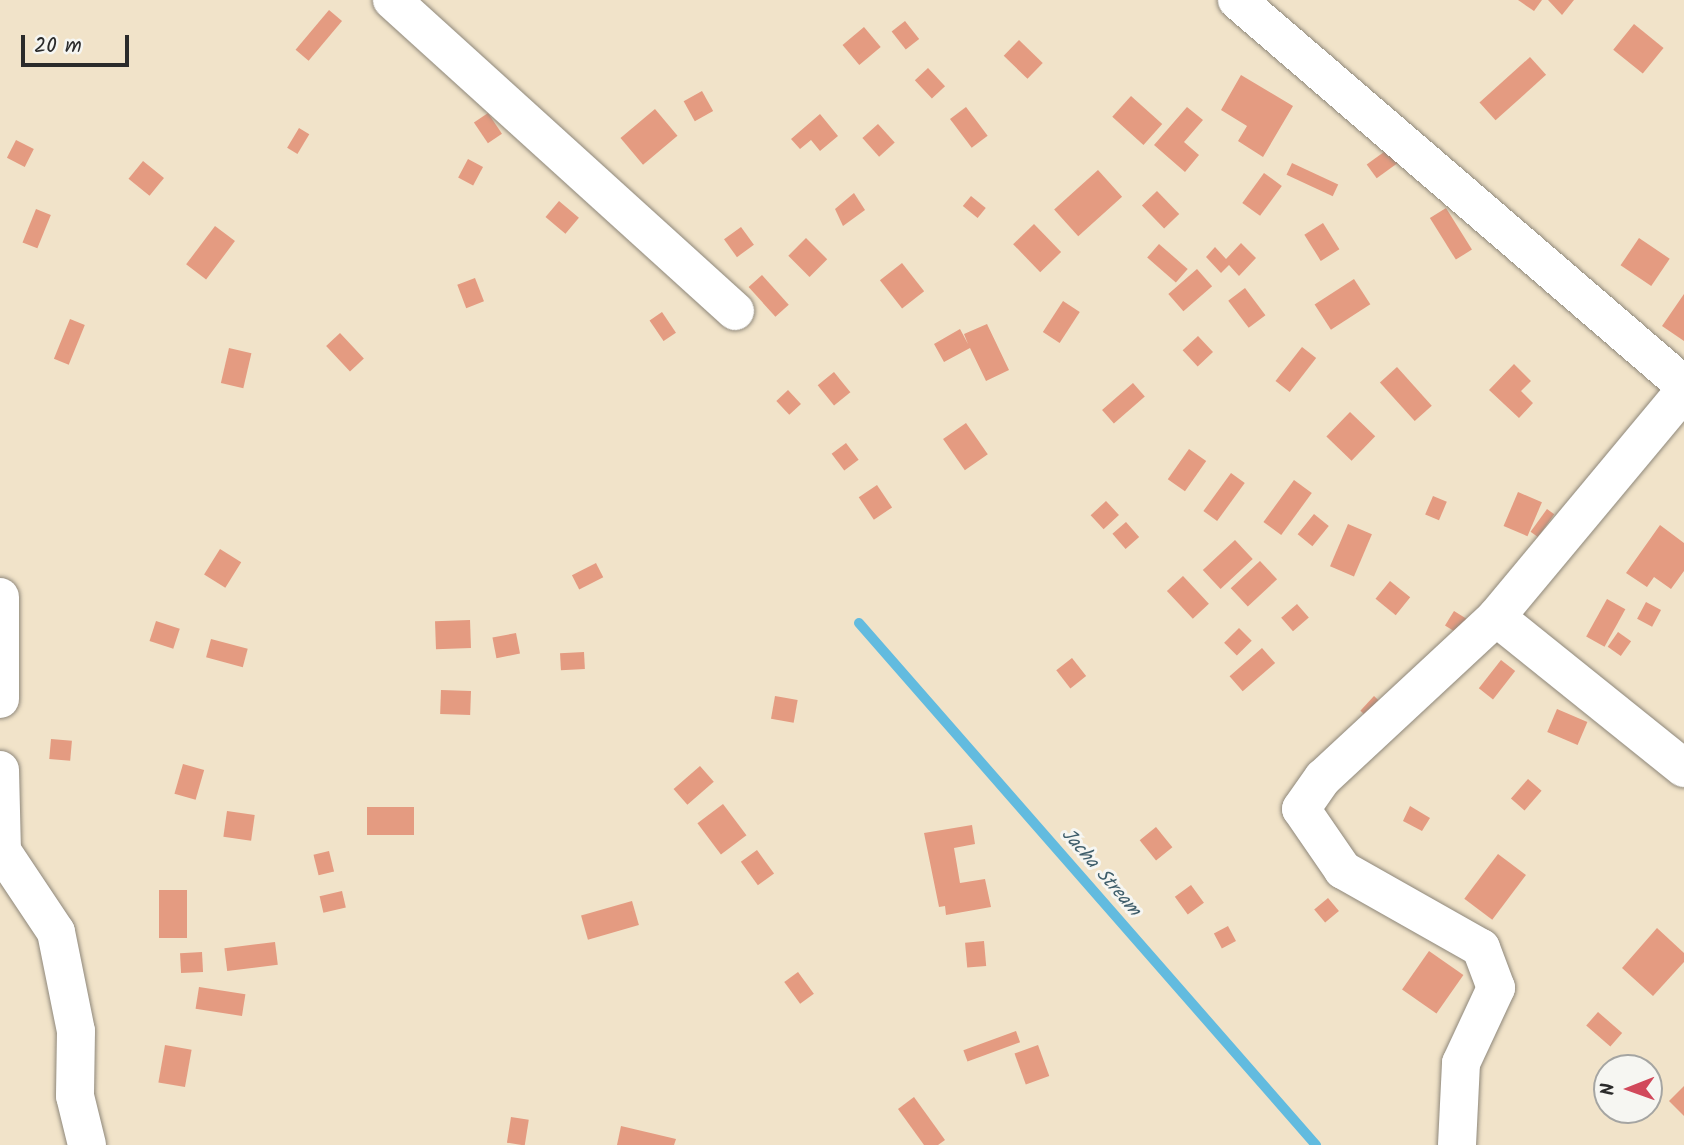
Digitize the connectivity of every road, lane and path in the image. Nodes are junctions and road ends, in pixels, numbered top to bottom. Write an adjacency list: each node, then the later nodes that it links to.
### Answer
1 (392, 0): 3 (street)
2 (1237, 0): 4 (street)
3 (735, 311)
4 (1684, 384)
5 (1684, 391): 7 (street)
6 (0, 597): 8 (street)
7 (1496, 617): 9 (street); 12 (street)
8 (0, 699)
9 (1684, 768)
10 (0, 770): 11 (street)
11 (87, 1145)
12 (1457, 1145)

